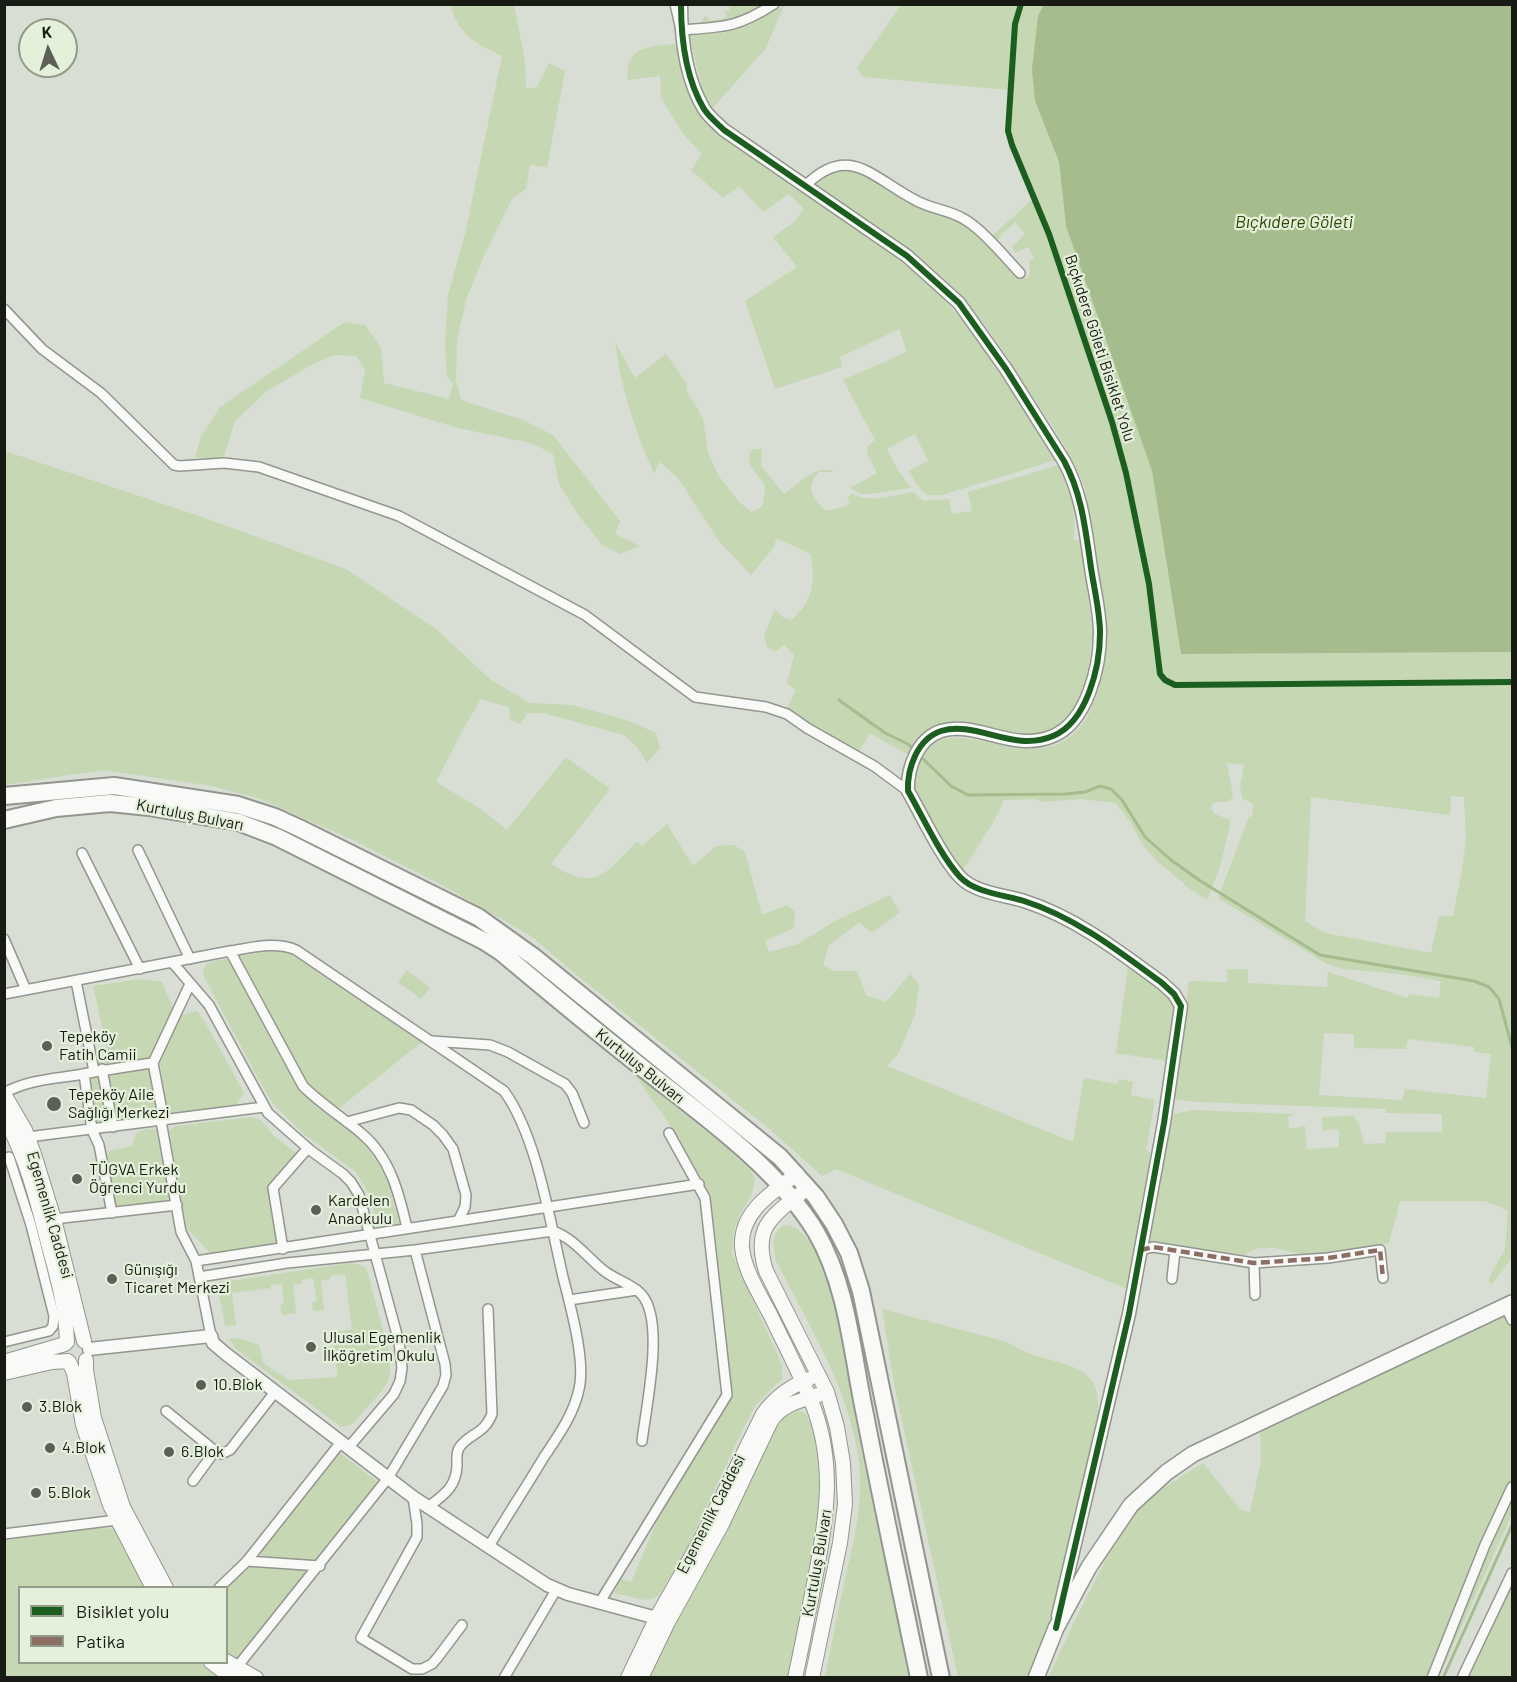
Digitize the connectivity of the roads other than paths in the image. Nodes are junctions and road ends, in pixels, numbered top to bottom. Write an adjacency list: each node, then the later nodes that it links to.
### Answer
1 (675, 4): 4 (street)
2 (681, 4): 4 (street)
3 (774, 4): 4 (street)
4 (681, 30): 5 (street)
5 (805, 186): 6 (street); 8 (street)
6 (1020, 273)
7 (4, 309): 8 (street)
8 (908, 791): 53 (street)
9 (4, 796): 38 (highway, Kurtuluş Bulvarı)
10 (4, 820): 40 (highway, Kurtuluş Bulvarı)
11 (138, 850): 15 (street)
12 (82, 853): 17 (street)
13 (4, 939): 20 (street)
14 (230, 951): 15 (street); 22 (street); 30 (street)
15 (190, 959): 16 (street)
16 (172, 963): 17 (street); 19 (street)
17 (140, 969): 18 (street)
18 (76, 981): 20 (street); 24 (street)
19 (189, 984): 23 (street); 27 (street)
20 (26, 990): 21 (street)
21 (4, 994)
22 (430, 1041): 31 (street); 44 (street)
23 (153, 1064): 24 (street); 29 (street)
24 (98, 1070): 25 (street); 32 (street)
25 (84, 1074): 26 (street); 33 (street)
26 (4, 1093): 35 (main road, Egemenlik Caddesi)
27 (264, 1107): 29 (street); 36 (street)
28 (4, 1117): 37 (main road, Egemenlik Caddesi)
29 (162, 1121): 32 (street); 43 (street)
30 (347, 1122): 47 (street); 48 (street)
31 (584, 1123)
32 (113, 1127): 33 (street)
33 (92, 1130): 35 (street); 45 (street)
34 (669, 1132): 39 (street)
35 (28, 1137): 46 (main road, Egemenlik Caddesi)
36 (308, 1148): 50 (street); 51 (street)
37 (12, 1157): 67 (street); 70 (main road, Egemenlik Caddesi)
38 (796, 1174): 40 (main road); 41 (highway, Kurtuluş Bulvarı)
39 (699, 1184): 44 (street); 99 (street)
40 (780, 1186): 42 (highway); 76 (main road, Kurtuluş Bulvarı)
41 (808, 1187): 42 (main road, Kurtuluş Bulvarı); 111 (highway, Kurtuluş Bulvarı)
42 (792, 1200): 75 (main road, Kurtuluş Bulvarı); 110 (highway)
43 (177, 1205): 45 (street); 56 (street)
44 (547, 1206): 47 (street); 49 (street)
45 (112, 1213): 46 (street)
46 (54, 1219): 71 (main road, Egemenlik Caddesi)
47 (459, 1219): 48 (street)
48 (407, 1228): 50 (street)
49 (553, 1231): 52 (street); 61 (street); 63 (street)
50 (369, 1234): 51 (street); 55 (street)
51 (283, 1249): 56 (street)
52 (415, 1250): 55 (street); 84 (street)
53 (1141, 1250): 54 (street); 102 (street)
54 (1175, 1251): 57 (street); 60 (street)
55 (375, 1255): 58 (street); 82 (street)
56 (196, 1261): 58 (street)
57 (1254, 1263): 59 (street); 62 (street)
58 (199, 1277): 68 (street)
59 (1383, 1278)
60 (1172, 1279)
61 (637, 1290): 63 (street); 81 (street)
62 (1255, 1295)
63 (569, 1300): 91 (street)
64 (1509, 1304): 66 (street); 102 (main road)
65 (488, 1309): 88 (street)
66 (1512, 1320)
67 (51, 1328): 69 (street); 70 (street)
68 (211, 1336): 71 (street); 77 (street)
69 (4, 1342)
70 (66, 1343): 71 (main road); 72 (main road); 73 (main road, Egemenlik Caddesi)
71 (86, 1350): 73 (main road); 96 (main road, Egemenlik Caddesi)
72 (4, 1362)
73 (68, 1362): 74 (main road); 89 (main road, Egemenlik Caddesi)
74 (4, 1373)
75 (819, 1374): 76 (main road, Egemenlik Caddesi); 78 (main road, Kurtuluş Bulvarı)
76 (802, 1382): 79 (main road, Kurtuluş Bulvarı); 100 (main road, Egemenlik Caddesi)
77 (275, 1392): 82 (street); 83 (street)
78 (827, 1392): 79 (main road, Egemenlik Caddesi); 109 (main road, Kurtuluş Bulvarı)
79 (810, 1398): 100 (main road, Egemenlik Caddesi); 108 (main road, Kurtuluş Bulvarı)
80 (166, 1412): 83 (street)
81 (642, 1441)
82 (345, 1445): 84 (street); 92 (street)
83 (215, 1452): 85 (street)
84 (388, 1478): 87 (street); 93 (street)
85 (193, 1481)
86 (1512, 1487): 113 (street)
87 (413, 1497): 88 (street); 101 (street)
88 (428, 1507): 91 (street)
89 (117, 1520): 90 (street); 95 (main road, Egemenlik Caddesi)
90 (4, 1534)
91 (489, 1546): 98 (street)
92 (247, 1561): 93 (street); 97 (street)
93 (320, 1566): 103 (street)
94 (1512, 1573): 114 (street)
95 (152, 1586)
96 (165, 1586)
97 (220, 1586)
98 (556, 1590): 99 (street); 105 (street)
99 (600, 1602): 100 (street)
100 (662, 1619): 106 (main road, Egemenlik Caddesi); 107 (main road, Egemenlik Caddesi)
101 (462, 1625)
102 (1056, 1628): 112 (main road)
103 (232, 1668): 104 (main road)
104 (256, 1677)
105 (504, 1677)
106 (628, 1677)
107 (641, 1677)
108 (795, 1677)
109 (812, 1677)
110 (919, 1677)
111 (941, 1677)
112 (1036, 1677)
113 (1432, 1677)
114 (1462, 1677)

